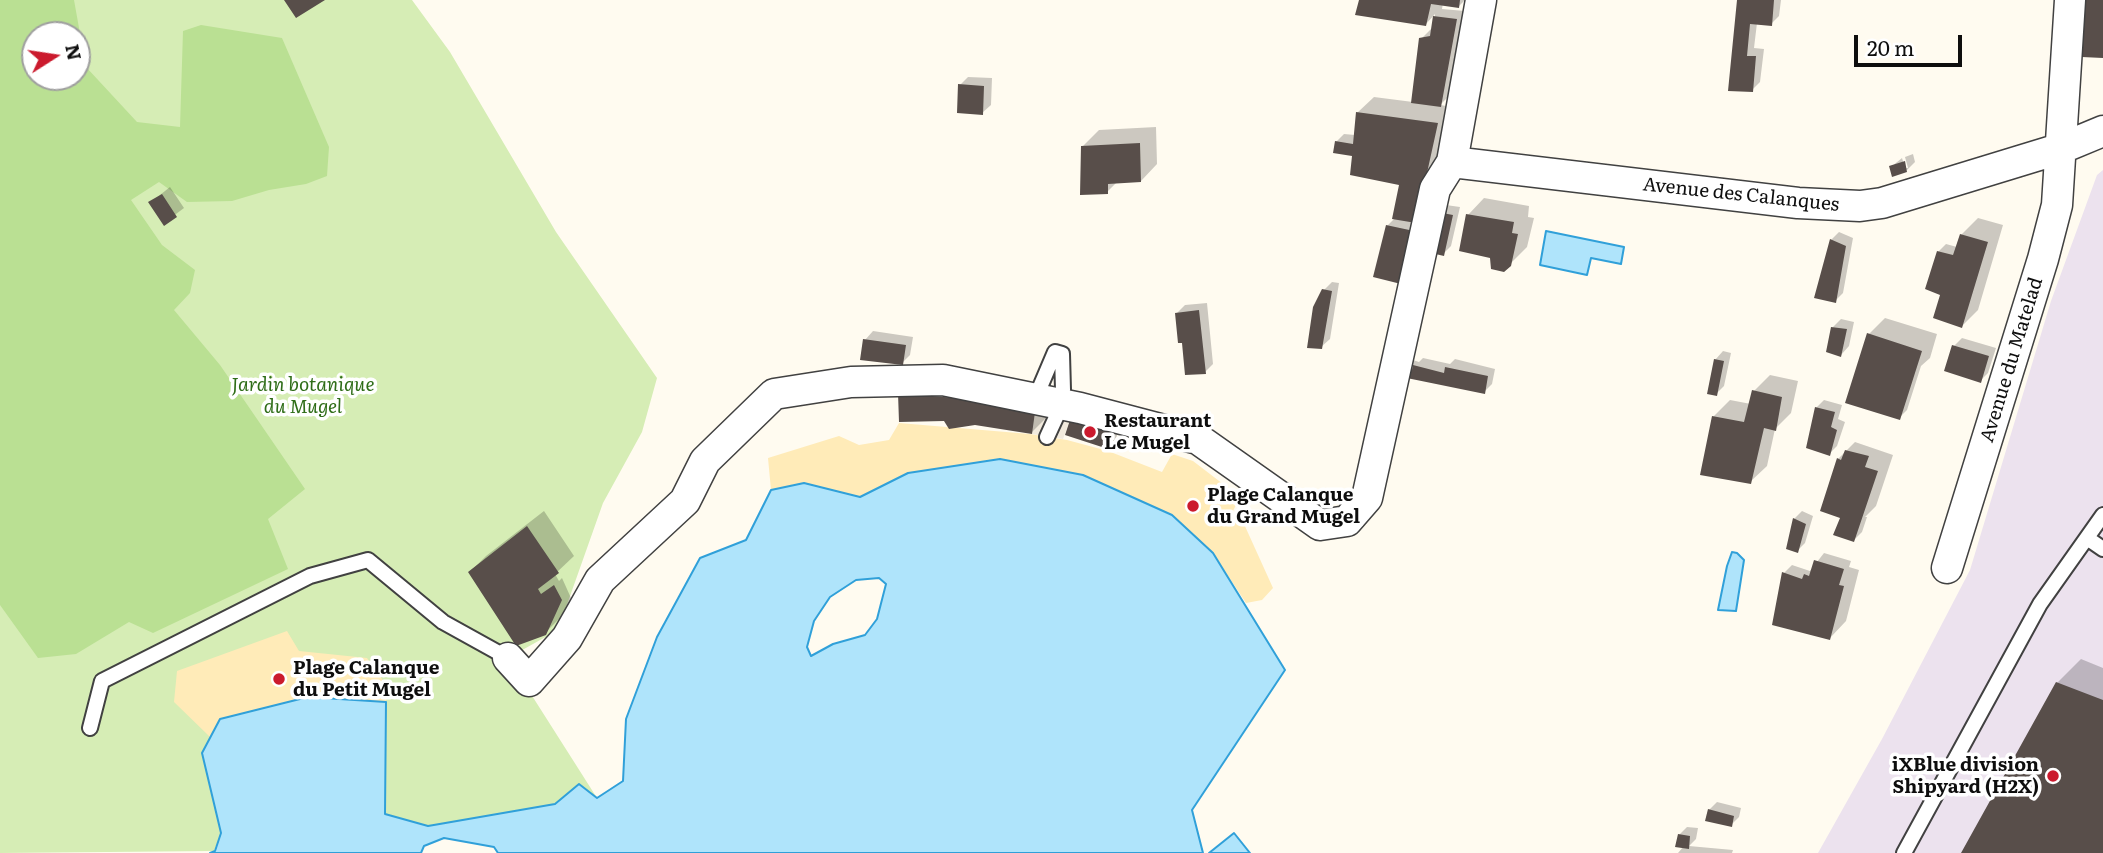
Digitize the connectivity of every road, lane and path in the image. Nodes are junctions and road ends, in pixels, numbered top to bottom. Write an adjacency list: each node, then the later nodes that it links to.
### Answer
1 (1481, 0): 5 (street)
2 (2070, 0): 4 (street, Avenue du Matelad)
3 (2103, 131): 4 (street, Avenue des Calanques)
4 (2062, 148): 5 (street, Avenue des Calanques); 11 (street, Avenue du Matelad)
5 (1452, 162): 6 (street)
6 (1052, 401): 7 (lane); 12 (street)
7 (1047, 437)
8 (2103, 515): 9 (lane)
9 (2087, 538): 10 (lane); 14 (lane)
10 (2103, 550)
11 (1947, 568)
12 (508, 658): 13 (lane)
13 (90, 728)
14 (1904, 853)

